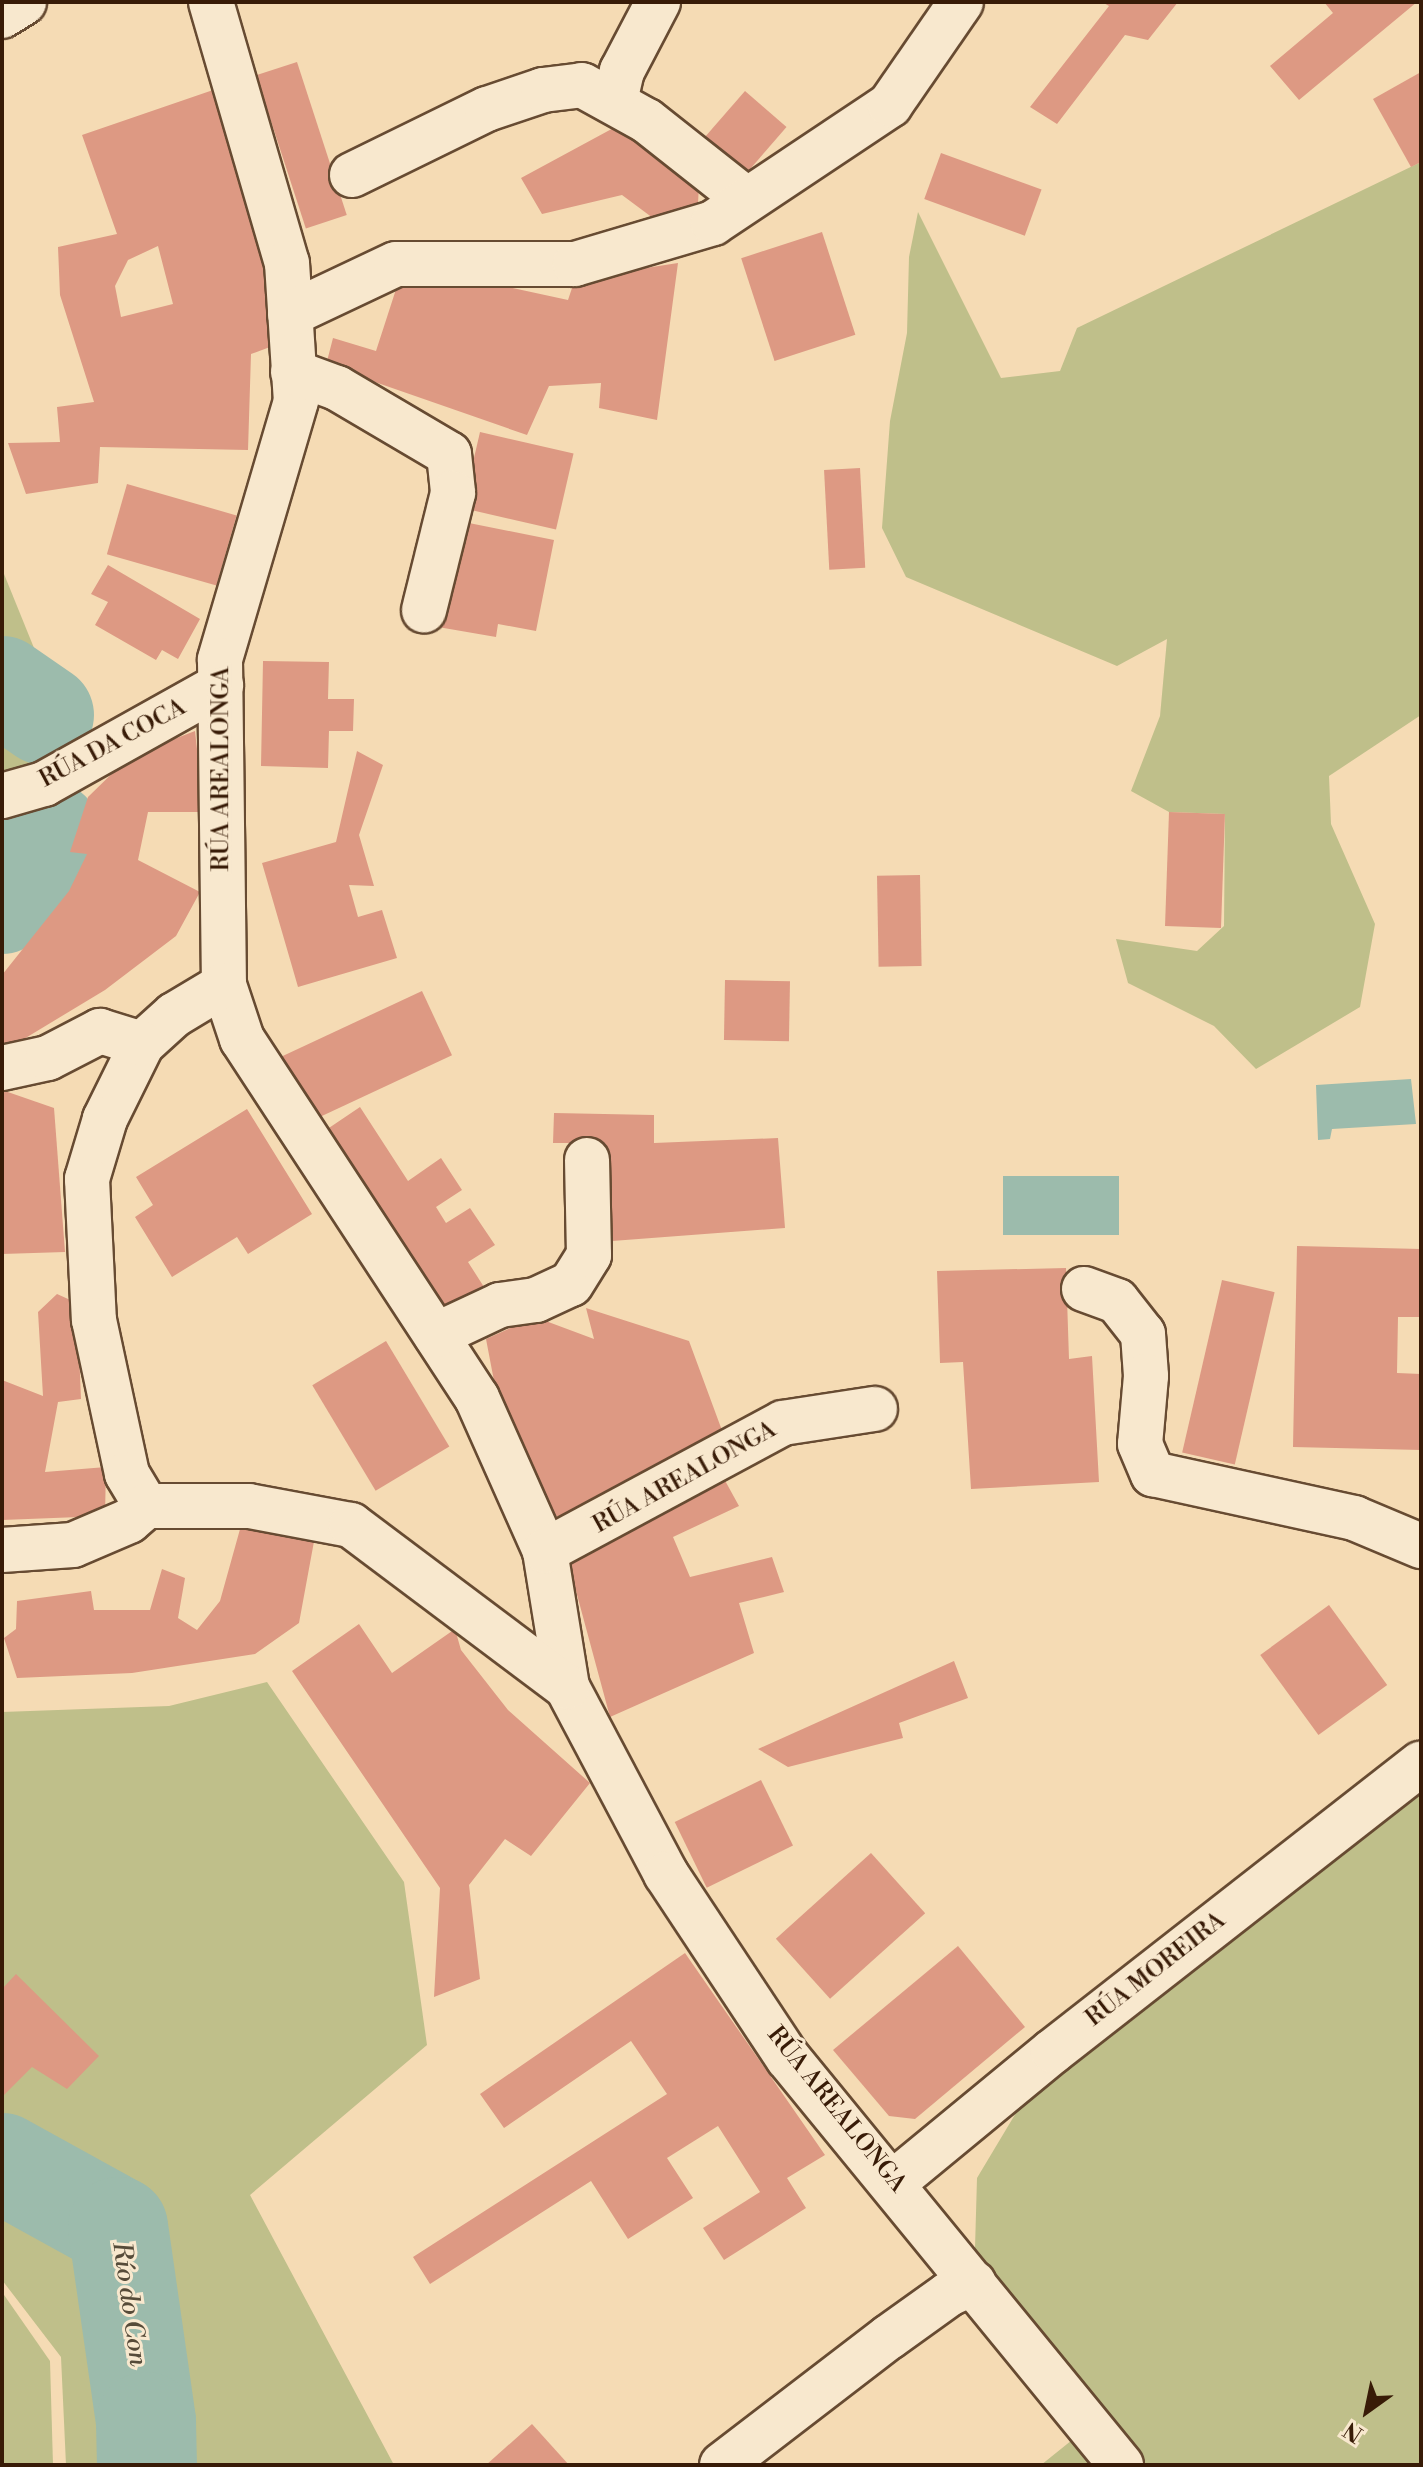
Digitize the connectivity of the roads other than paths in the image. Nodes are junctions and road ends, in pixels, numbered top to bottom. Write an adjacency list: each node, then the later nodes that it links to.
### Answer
1 (24, 2): 5 (street)
2 (211, 2): 9 (street, RÚA AREALONGA)
3 (658, 2): 6 (street)
4 (961, 2): 8 (street)
5 (2, 16)
6 (615, 101): 7 (street); 8 (street)
7 (352, 175)
8 (747, 200): 9 (street)
9 (290, 314): 10 (street, RÚA AREALONGA)
10 (293, 372): 11 (street); 12 (street, RÚA AREALONGA)
11 (424, 610)
12 (221, 685): 13 (street, RÚA DA COCA); 14 (street, RÚA AREALONGA)
13 (2, 796)
14 (224, 985): 15 (street); 19 (street, RÚA AREALONGA)
15 (142, 1044): 16 (street); 21 (street)
16 (2, 1068)
17 (587, 1160): 19 (street)
18 (1084, 1289): 22 (street)
19 (436, 1335): 24 (street, RÚA AREALONGA)
20 (875, 1409): 24 (street, RÚA AREALONGA)
21 (146, 1506): 23 (street); 25 (street, RÚA AREALONGA)
22 (1421, 1546)
23 (2, 1550)
24 (545, 1551): 25 (street, RÚA AREALONGA)
25 (567, 1687): 27 (street, RÚA AREALONGA)
26 (1421, 1764): 27 (street, RÚA MOREIRA)
27 (894, 2182): 28 (street, RÚA AREALONGA)
28 (974, 2283): 29 (street); 30 (street, RÚA AREALONGA)
29 (722, 2465)
30 (1121, 2465)

